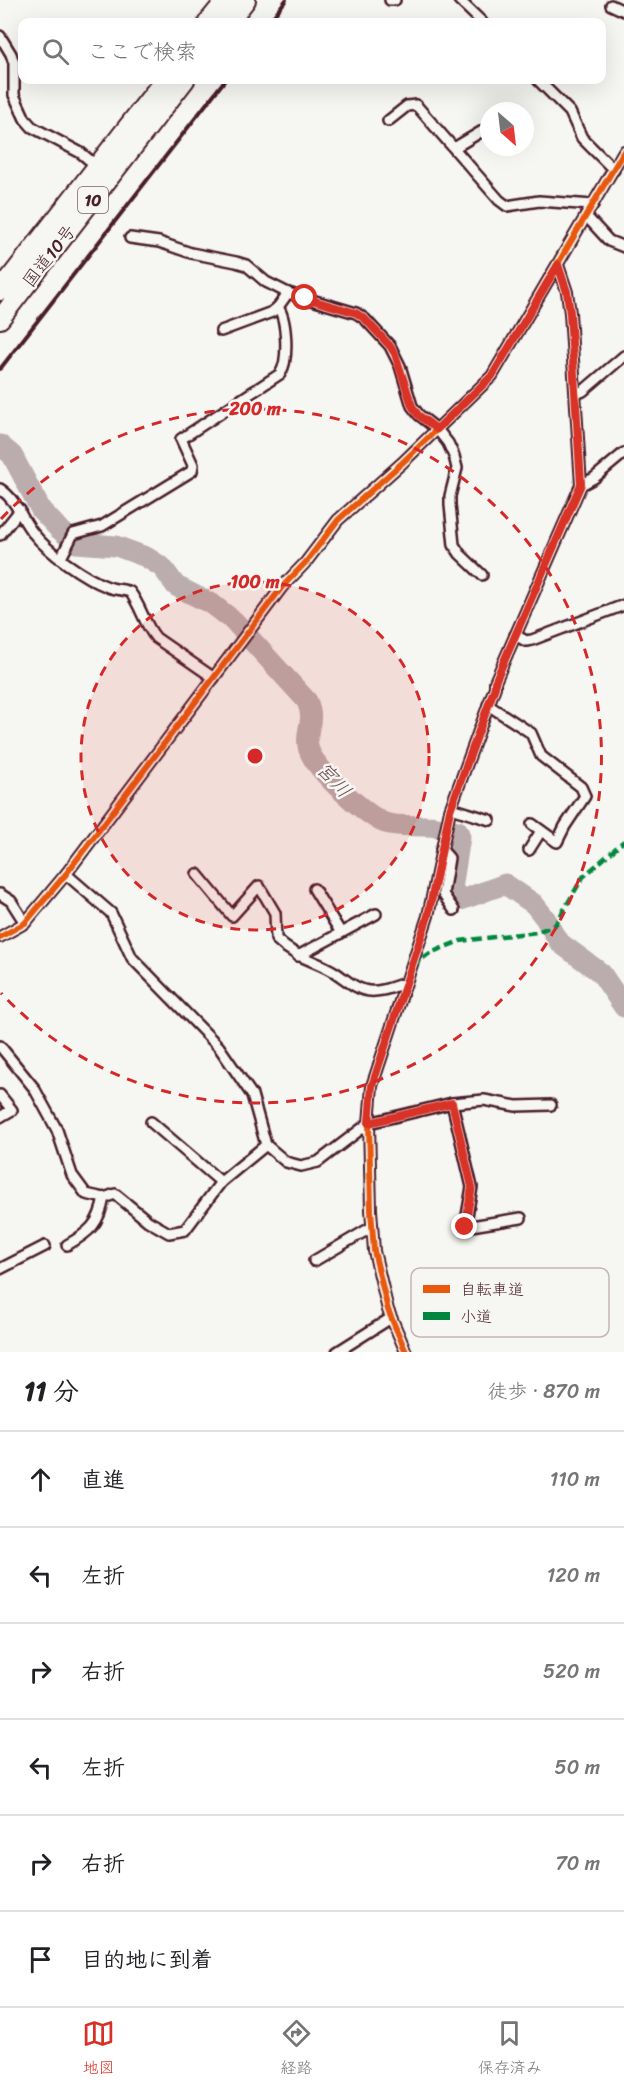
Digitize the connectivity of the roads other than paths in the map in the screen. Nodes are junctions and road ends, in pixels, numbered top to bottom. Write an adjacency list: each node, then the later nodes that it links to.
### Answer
1 (226, 0): 8 (highway)
2 (246, 0): 9 (highway)
3 (390, 0): 4 (street)
4 (395, 0)
5 (459, 0): 10 (street)
6 (611, 5): 7 (street)
7 (624, 11)
8 (211, 18)
9 (232, 18)
10 (478, 18)
11 (0, 36): 20 (street)
12 (161, 84): 20 (highway, 国道10号 / 10)
13 (181, 84): 20 (highway, 国道10号 / 10)
14 (541, 84): 19 (street)
15 (388, 121): 17 (street)
16 (480, 132): 17 (street)
17 (454, 148): 21 (street)
18 (624, 151): 19 (street)
19 (614, 170): 21 (street)
20 (104, 171): 26 (highway, 国道10号 / 10); 29 (highway, 国道10号 / 10)
21 (593, 205): 22 (street)
22 (586, 216): 24 (street); 25 (street)
23 (130, 238): 27 (street)
24 (624, 247)
25 (558, 265): 32 (street); 33 (street)
26 (0, 291)
27 (288, 293): 28 (street); 33 (street)
28 (278, 308): 30 (street); 39 (street)
29 (0, 319)
30 (221, 331)
31 (624, 356): 32 (street)
32 (576, 394): 35 (street)
33 (437, 429): 40 (street); 43 (street)
34 (624, 453): 35 (street)
35 (581, 484): 42 (street)
36 (0, 489): 37 (street)
37 (20, 510): 38 (street); 39 (street)
38 (0, 535)
39 (61, 558): 43 (street)
40 (482, 574)
41 (624, 605): 42 (street)
42 (515, 635): 44 (street)
43 (214, 678): 51 (street)
44 (488, 705): 45 (street); 48 (street)
45 (450, 809): 46 (street); 49 (street)
46 (490, 820)
47 (531, 824): 48 (street)
48 (541, 831): 50 (street)
49 (441, 849): 55 (street); 61 (street)
50 (529, 850)
51 (66, 874): 57 (street); 69 (street)
52 (197, 874): 60 (street)
53 (314, 889): 58 (street)
54 (0, 894): 57 (street)
55 (454, 910)
56 (376, 914): 58 (street)
57 (25, 923): 59 (street)
58 (341, 933): 60 (street)
59 (0, 937)
60 (298, 956): 61 (street)
61 (405, 983): 68 (street)
62 (0, 1046): 71 (street)
63 (0, 1095): 66 (street)
64 (452, 1103): 65 (street); 68 (street); 72 (street)
65 (551, 1104)
66 (0, 1117)
67 (151, 1122): 70 (street)
68 (369, 1123): 69 (street); 73 (street)
69 (266, 1145): 70 (street)
70 (221, 1182): 71 (street)
71 (104, 1198): 74 (street)
72 (520, 1218)
73 (372, 1227): 76 (street); 78 (street)
74 (67, 1245)
75 (45, 1246): 77 (street)
76 (314, 1262)
77 (0, 1269)
78 (391, 1318): 79 (street); 80 (street)
79 (402, 1350)
80 (337, 1352)

